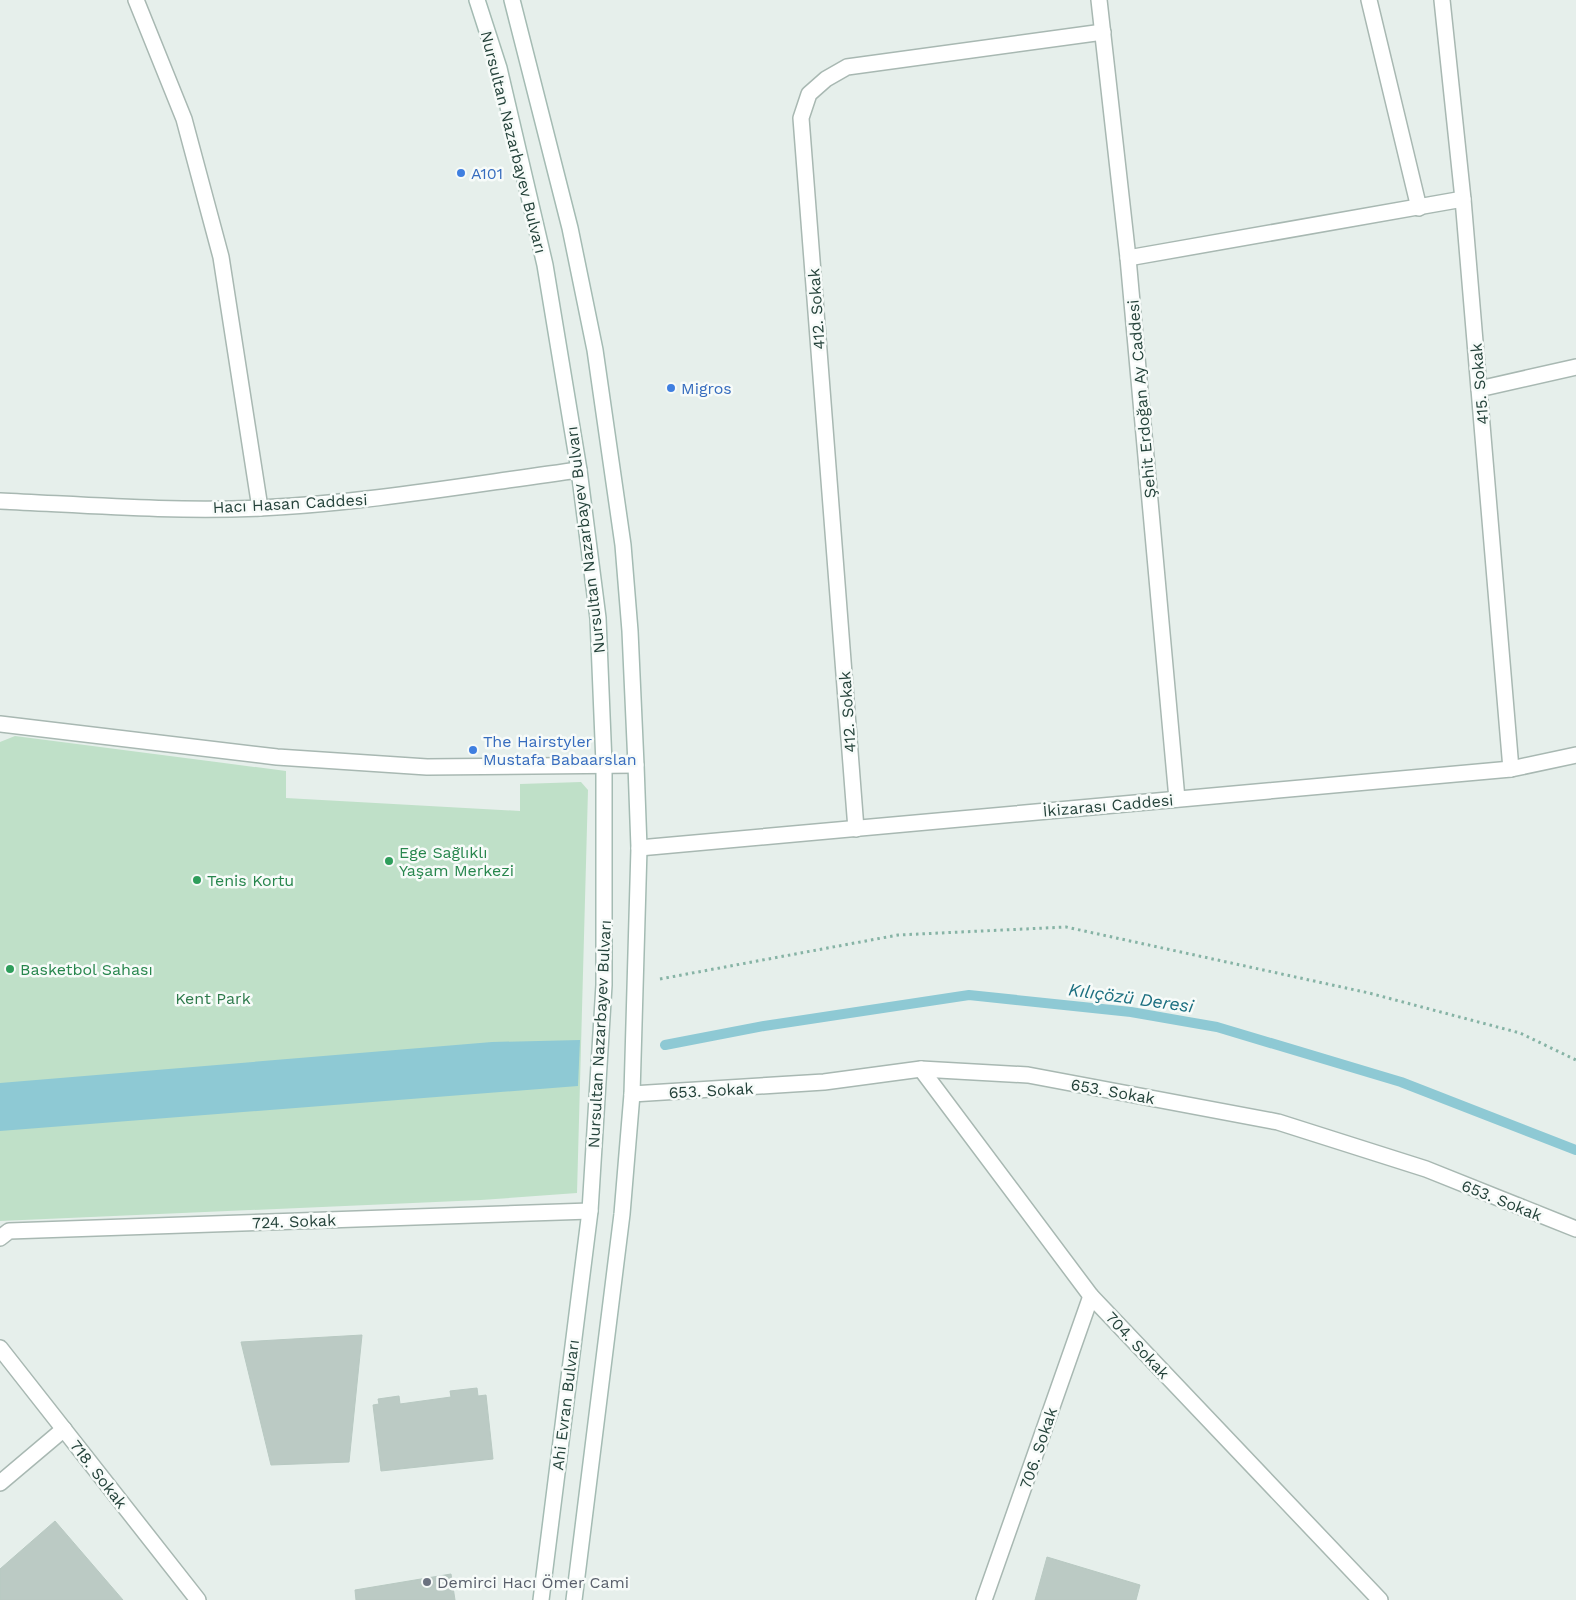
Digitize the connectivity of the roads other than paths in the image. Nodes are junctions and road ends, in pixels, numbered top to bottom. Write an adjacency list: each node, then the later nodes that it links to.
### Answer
1 (136, 0): 15 (street)
2 (477, 0): 13 (street, Nursultan Nazarbayev Bulvarı)
3 (512, 0): 19 (street, Nursultan Nazarbayev Bulvarı)
4 (1099, 0): 7 (street, Şehit Erdoğan Ay Caddesi)
5 (1369, 0): 9 (street)
6 (1442, 0): 8 (street, 415. Sokak)
7 (1103, 32): 10 (street, Şehit Erdoğan Ay Caddesi); 22 (street, 412. Sokak)
8 (1462, 199): 9 (street); 12 (street, 415. Sokak)
9 (1419, 208): 10 (street)
10 (1128, 258): 21 (street, Şehit Erdoğan Ay Caddesi)
11 (1576, 367): 12 (street)
12 (1479, 389): 20 (street, 415. Sokak)
13 (579, 470): 15 (street, Hacı Hasan Caddesi); 18 (street, Nursultan Nazarbayev Bulvarı)
14 (0, 501): 15 (street, Hacı Hasan Caddesi)
15 (260, 508)
16 (0, 724): 18 (street)
17 (1576, 755): 20 (street, İkizarası Caddesi)
18 (604, 764): 19 (street); 26 (street, Nursultan Nazarbayev Bulvarı)
19 (636, 765): 23 (street, Nursultan Nazarbayev Bulvarı)
20 (1511, 769): 21 (street, İkizarası Caddesi)
21 (1177, 799): 22 (street, İkizarası Caddesi)
22 (856, 829): 23 (street, İkizarası Caddesi)
23 (639, 848): 25 (street, Nursultan Nazarbayev Bulvarı)
24 (921, 1070): 25 (street, 653. Sokak); 27 (street, 653. Sokak); 29 (street, 704. Sokak)
25 (632, 1094): 35 (street, Ahi Evran Bulvarı)
26 (590, 1211): 28 (street, 724. Sokak); 34 (street, Ahi Evran Bulvarı)
27 (1576, 1229)
28 (0, 1238)
29 (1091, 1296): 36 (street, 706. Sokak); 37 (street, 704. Sokak)
30 (0, 1348): 31 (street, 718. Sokak)
31 (64, 1429): 32 (street); 33 (street, 718. Sokak)
32 (0, 1484)
33 (198, 1600)
34 (541, 1600)
35 (574, 1600)
36 (984, 1600)
37 (1380, 1600)

